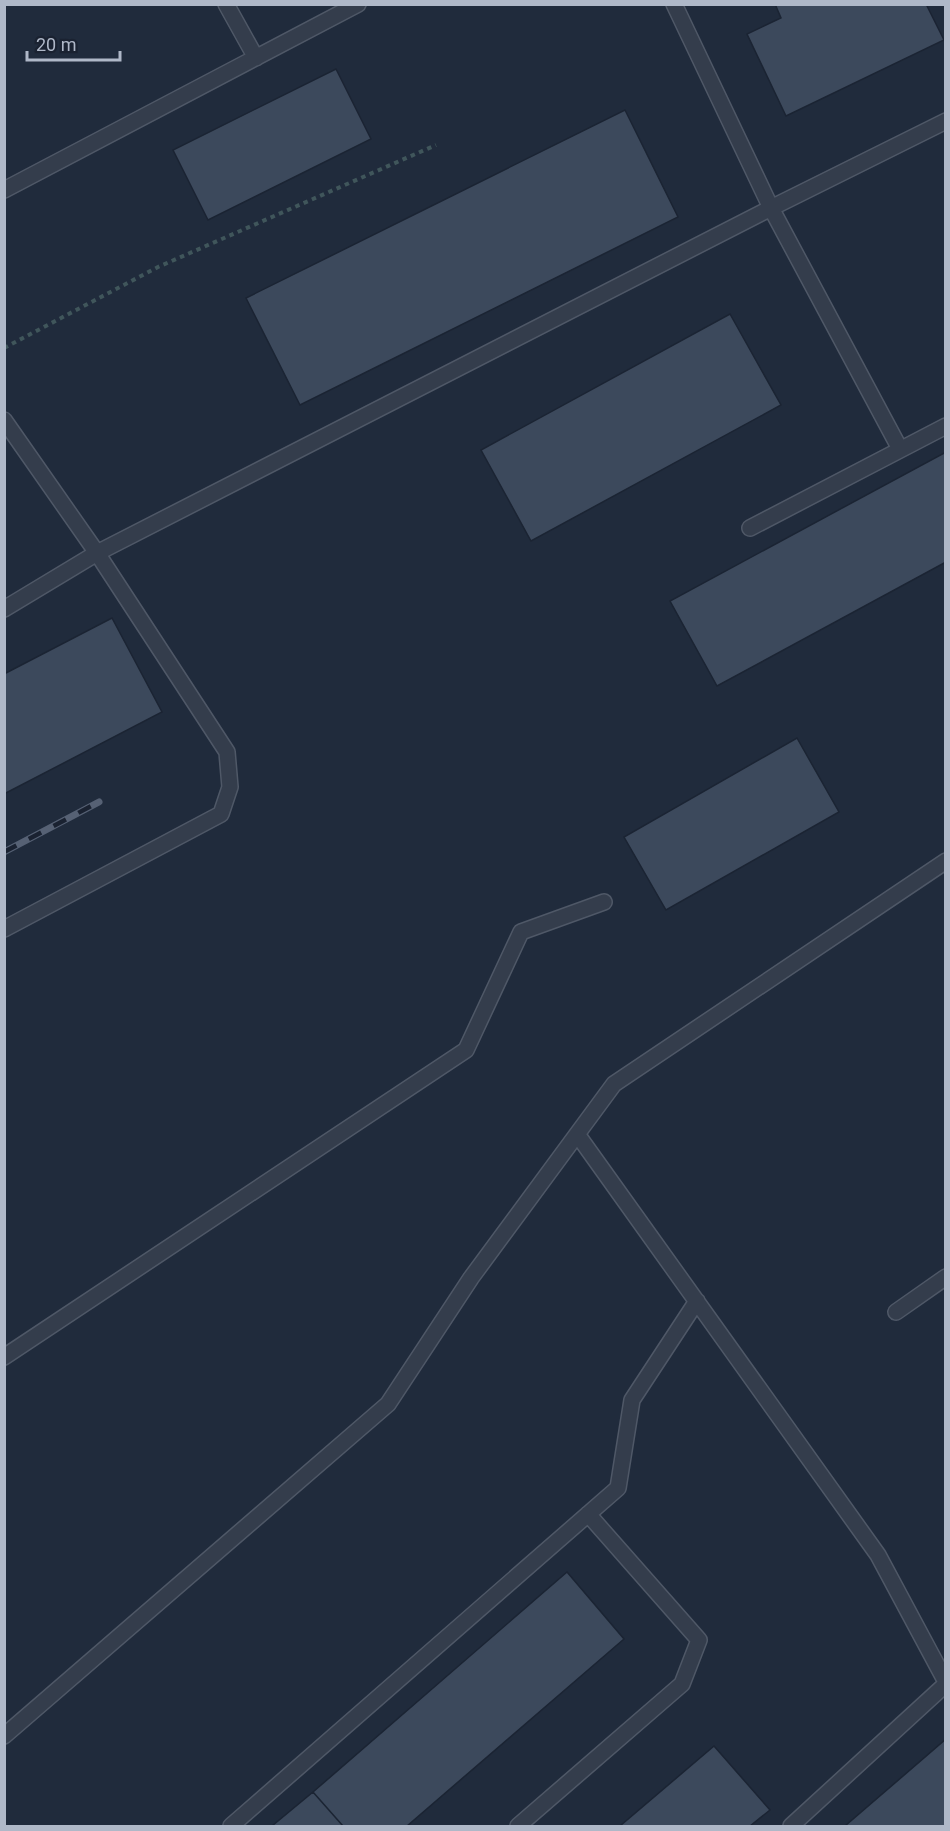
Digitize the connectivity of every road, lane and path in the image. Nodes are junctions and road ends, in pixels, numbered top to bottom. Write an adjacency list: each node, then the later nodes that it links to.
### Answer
1 (226, 4): 4 (lane)
2 (358, 4): 4 (lane)
3 (675, 4): 8 (lane)
4 (256, 58): 7 (lane)
5 (945, 121): 8 (lane)
6 (436, 146): 9 (path)
7 (4, 190)
8 (771, 208): 12 (lane); 14 (lane)
9 (4, 348)
10 (4, 420): 14 (lane)
11 (945, 426): 12 (lane)
12 (900, 449): 13 (lane)
13 (750, 528)
14 (97, 553): 15 (lane); 18 (lane)
15 (4, 609)
16 (945, 861): 19 (lane)
17 (604, 902): 23 (lane)
18 (4, 929)
19 (577, 1134): 21 (lane); 26 (lane)
20 (945, 1277): 22 (lane)
21 (697, 1301): 24 (lane); 25 (lane)
22 (896, 1312)
23 (4, 1357)
24 (588, 1514): 27 (lane); 28 (lane)
25 (945, 1683): 29 (lane)
26 (4, 1736)
27 (231, 1827)
28 (518, 1827)
29 (790, 1827)

